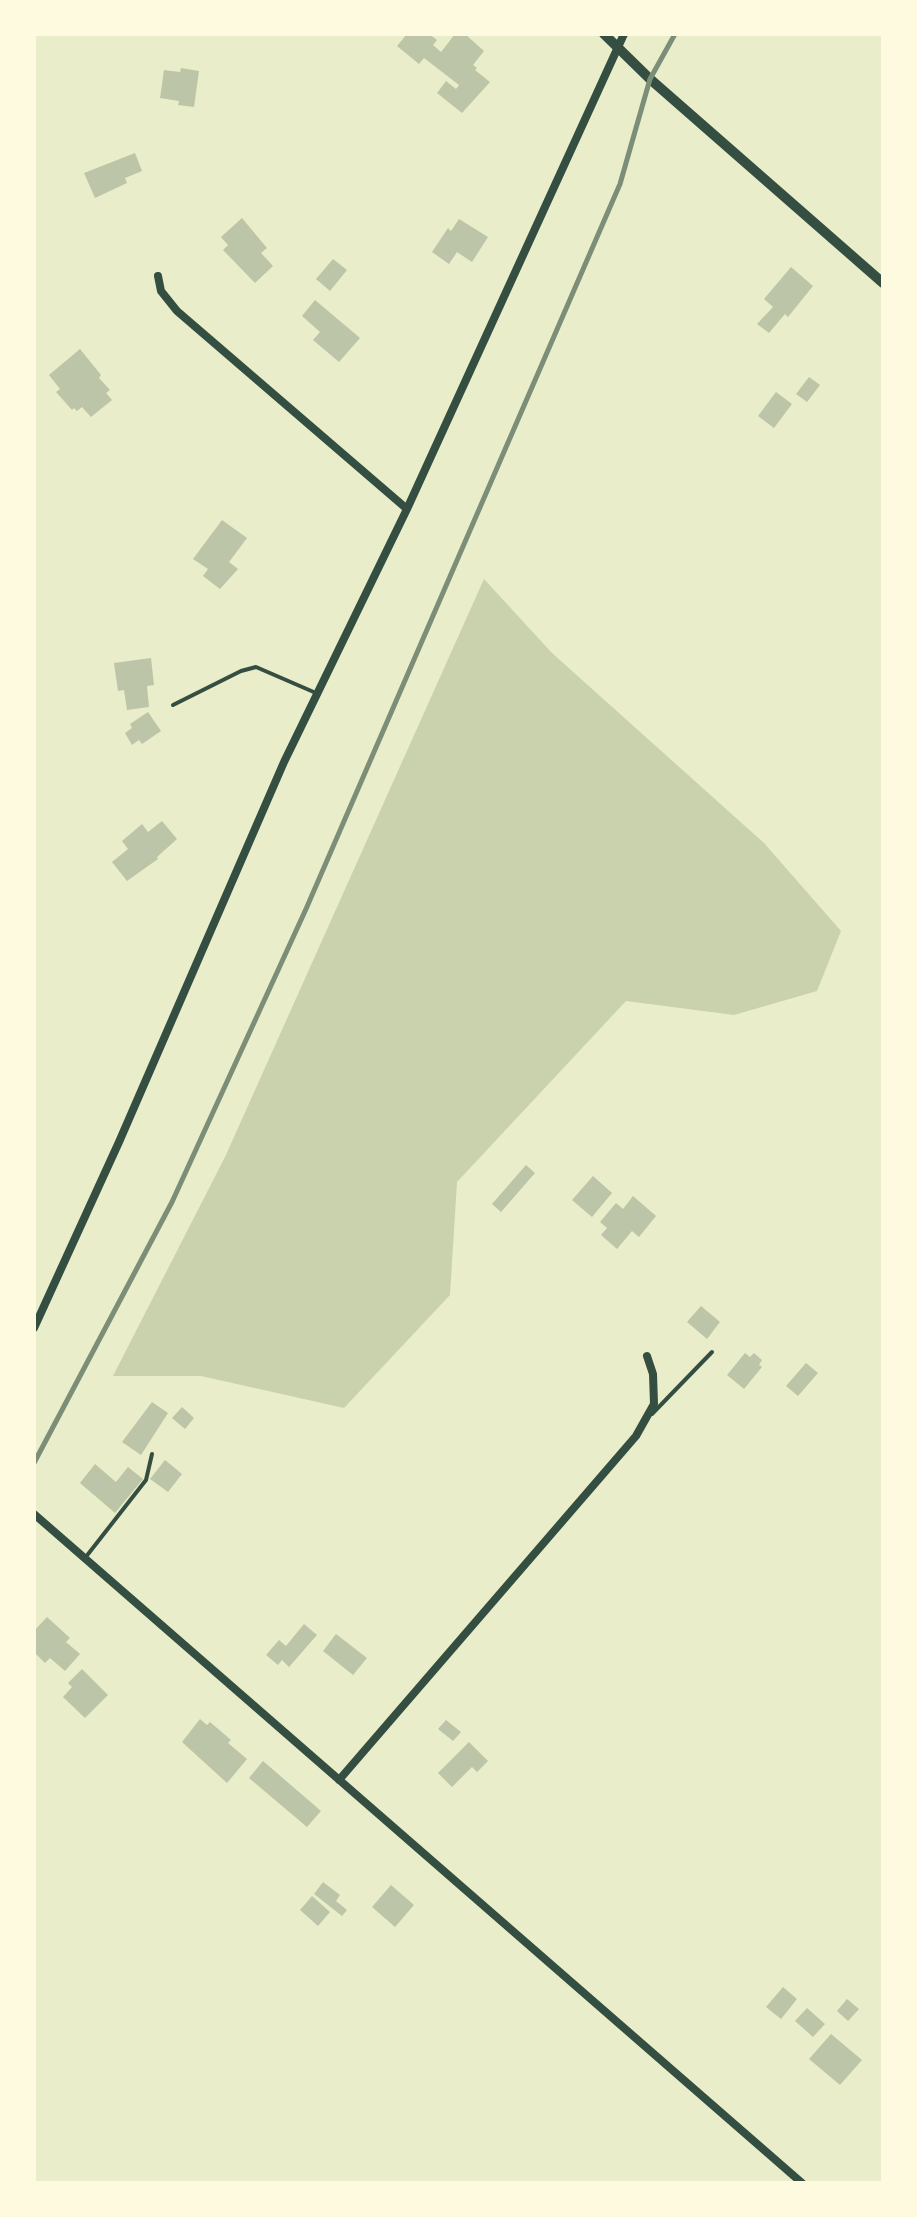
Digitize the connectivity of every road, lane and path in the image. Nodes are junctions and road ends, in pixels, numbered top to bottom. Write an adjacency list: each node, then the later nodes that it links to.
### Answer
1 (604, 34): 3 (street)
2 (624, 34): 3 (street)
3 (618, 47): 5 (street); 6 (street)
4 (158, 276): 6 (street)
5 (883, 283)
6 (407, 509): 7 (street)
7 (318, 694): 8 (lane); 9 (street)
8 (173, 705)
9 (34, 1328)
10 (712, 1352): 12 (lane)
11 (647, 1356): 12 (street)
12 (645, 1421): 16 (street)
13 (152, 1454): 15 (lane)
14 (34, 1514): 15 (street)
15 (85, 1558): 16 (street)
16 (339, 1780): 17 (street)
17 (802, 2183)

